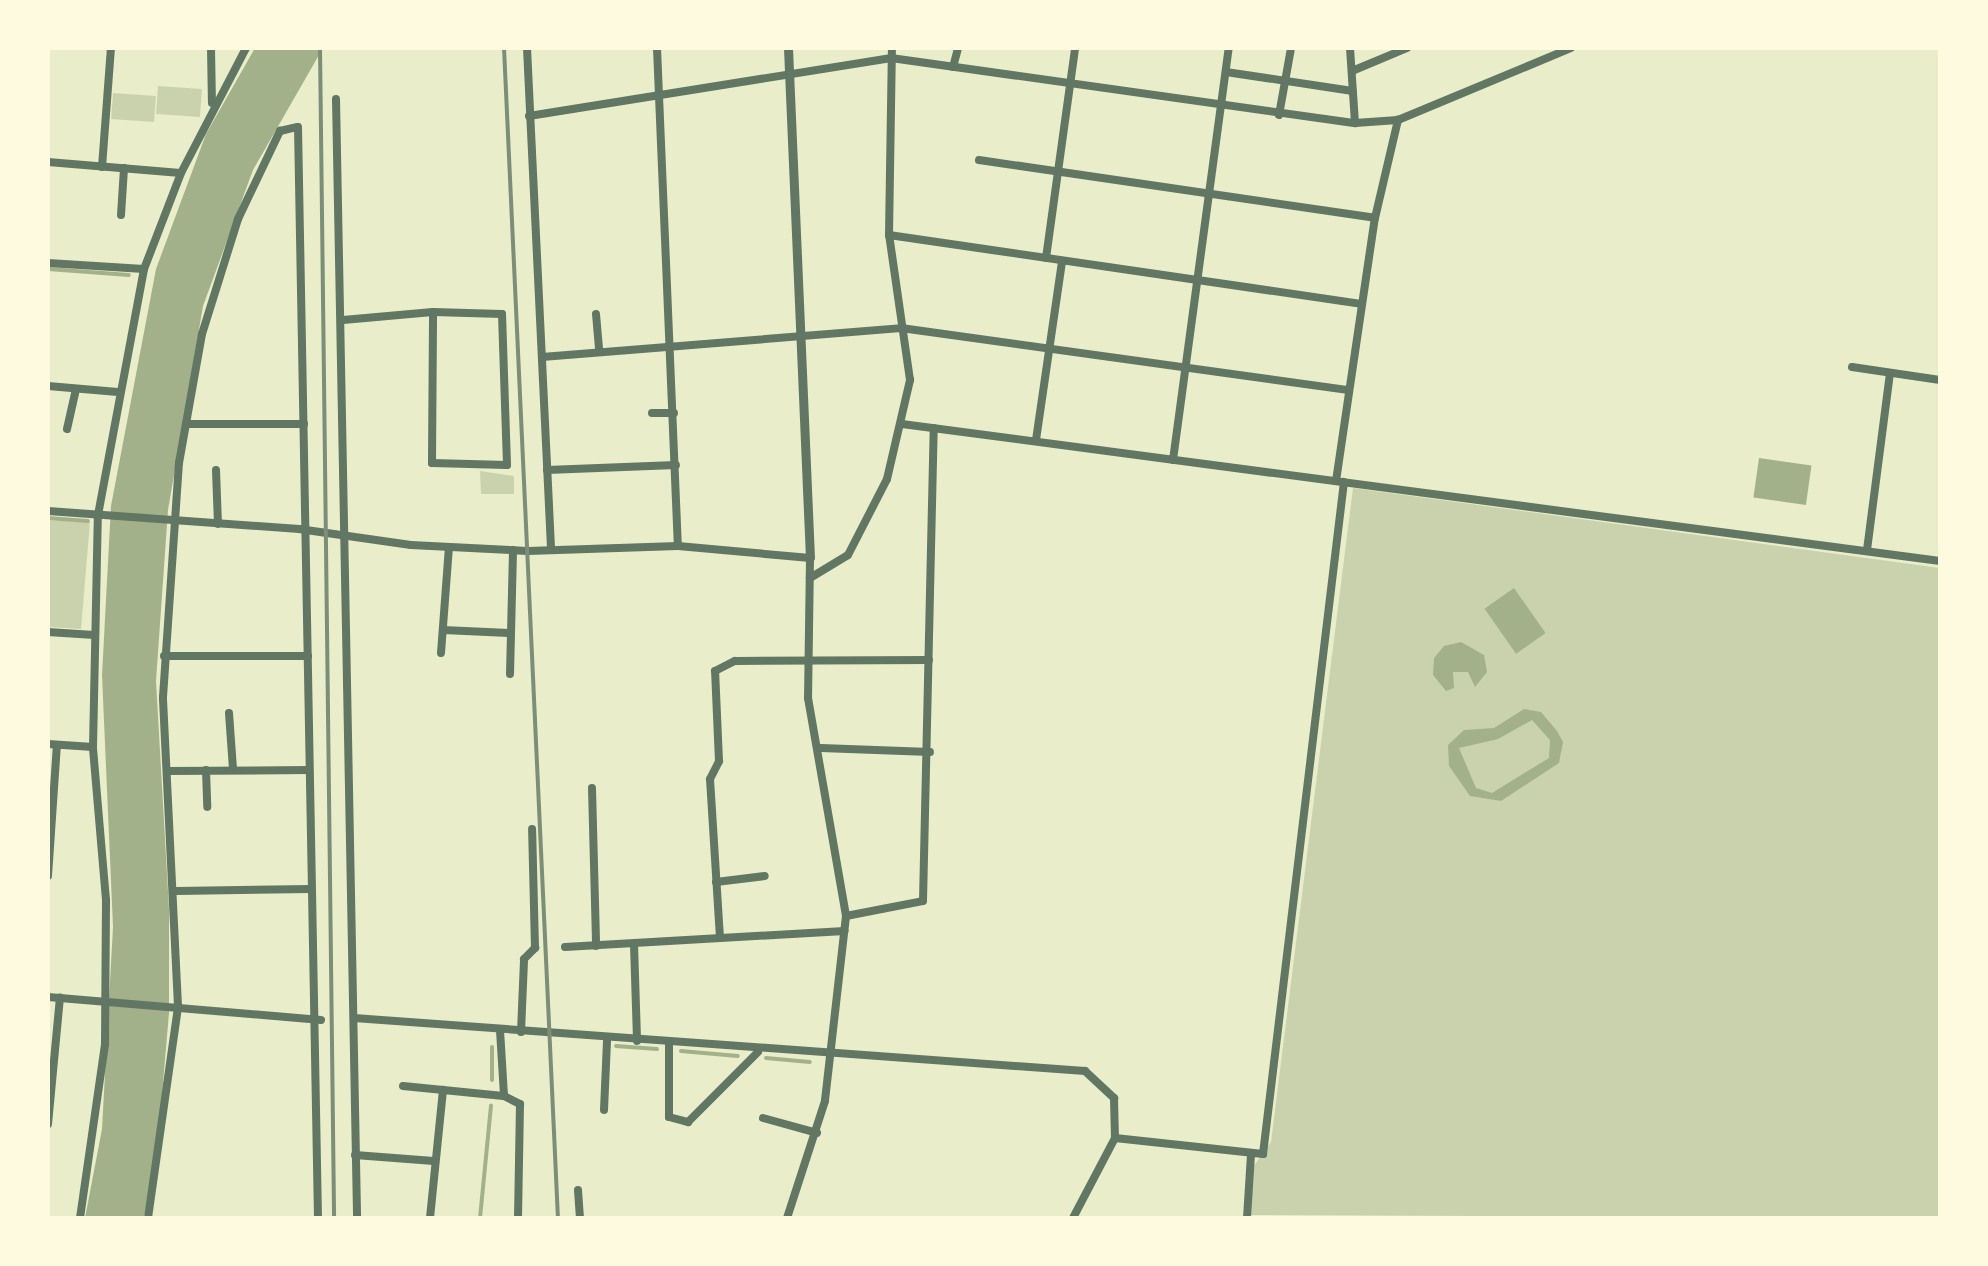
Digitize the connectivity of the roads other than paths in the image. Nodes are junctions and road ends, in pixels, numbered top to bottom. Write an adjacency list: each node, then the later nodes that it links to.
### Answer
1 (110, 48): 33 (street)
2 (211, 48): 26 (street)
3 (246, 48): 26 (street)
4 (527, 48): 28 (street)
5 (657, 48): 23 (street)
6 (788, 48): 17 (street)
7 (892, 48): 15 (street)
8 (958, 48): 16 (street)
9 (1075, 48): 21 (street)
10 (1230, 48): 19 (street)
11 (1290, 48): 20 (street)
12 (1350, 48): 18 (street)
13 (1407, 48): 18 (street)
14 (1571, 48): 29 (street)
15 (891, 58): 16 (street); 17 (street); 40 (street)
16 (953, 68): 21 (street)
17 (789, 70): 23 (street); 51 (street)
18 (1352, 71): 22 (street)
19 (1226, 72): 20 (street); 25 (street)
20 (1285, 80): 22 (street); 27 (street)
21 (1070, 85): 25 (street); 36 (street)
22 (1353, 91): 30 (street)
23 (659, 92): 28 (street); 52 (street)
24 (336, 98): 49 (street)
25 (1220, 106): 27 (street); 37 (street)
26 (212, 107): 35 (street)
27 (1280, 115): 30 (street)
28 (529, 116): 55 (street)
29 (1398, 120): 30 (street); 39 (street)
30 (1355, 123)
31 (980, 160): 36 (street)
32 (48, 162): 33 (street)
33 (102, 167): 34 (street)
34 (124, 168): 35 (street); 38 (street)
35 (180, 173): 44 (street)
36 (1059, 173): 37 (street); 41 (street)
37 (1207, 192): 39 (street); 45 (street)
38 (121, 215)
39 (1375, 218): 46 (street)
40 (889, 235): 41 (street); 50 (street)
41 (1046, 258): 42 (street)
42 (1062, 261): 45 (street); 53 (street)
43 (48, 263): 44 (street)
44 (144, 269): 63 (street)
45 (1195, 279): 46 (street); 57 (street)
46 (1361, 304): 62 (street)
47 (433, 312): 47 (street); 49 (street)
48 (596, 314): 54 (street)
49 (342, 320): 82 (street)
50 (900, 328): 51 (street); 53 (street); 68 (street)
51 (800, 336): 52 (street); 88 (street)
52 (672, 346): 54 (street); 64 (street)
53 (1050, 348): 57 (street); 71 (street)
54 (599, 352): 55 (street)
55 (542, 357): 75 (street)
56 (1852, 367): 58 (street)
57 (1184, 368): 62 (street); 72 (street)
58 (1890, 373): 59 (street); 87 (street)
59 (1940, 380)
60 (48, 386): 61 (street)
61 (76, 389): 63 (street); 70 (street)
62 (1349, 390): 76 (street)
63 (118, 392): 78 (street)
64 (674, 413): 65 (street); 73 (street)
65 (652, 414)
66 (186, 424): 67 (street); 67 (street); 79 (street)
67 (304, 424): 81 (street)
68 (902, 424): 69 (street); 90 (street)
69 (934, 428): 71 (street); 99 (street)
70 (67, 429)
71 (1036, 440): 72 (street)
72 (1173, 460): 76 (street)
73 (676, 464): 75 (street); 83 (street)
74 (216, 470): 80 (street)
75 (547, 470): 85 (street)
76 (1340, 482): 87 (street); 147 (street)
77 (48, 511): 78 (street)
78 (98, 515): 79 (street); 94 (street)
79 (175, 520): 80 (street); 96 (street)
80 (218, 524): 81 (street)
81 (306, 532): 82 (street); 97 (street)
82 (346, 537): 84 (street); 130 (street)
83 (678, 546): 85 (street); 88 (street)
84 (449, 547): 86 (street); 91 (street)
85 (551, 548): 86 (street)
86 (513, 550): 93 (street)
87 (1867, 550): 89 (street)
88 (810, 558): 90 (street)
89 (1940, 560)
90 (810, 578): 98 (street)
91 (443, 630): 93 (street); 95 (street)
92 (48, 632): 94 (street)
93 (509, 633): 100 (street)
94 (94, 635): 103 (street)
95 (441, 653)
96 (164, 656): 97 (street); 109 (street)
97 (308, 656): 108 (street)
98 (808, 658): 99 (street); 104 (street); 115 (street)
99 (929, 660): 105 (street)
100 (510, 674)
101 (229, 713): 107 (street)
102 (52, 745): 103 (street); 113 (street)
103 (93, 747): 128 (street)
104 (822, 748): 105 (street); 120 (street)
105 (930, 752): 120 (street)
106 (206, 770): 107 (street); 109 (street); 111 (street)
107 (233, 770): 108 (street)
108 (309, 770): 116 (street)
109 (167, 771): 117 (street)
110 (592, 788): 124 (street)
111 (206, 806)
112 (532, 828): 119 (street)
113 (48, 876)
114 (765, 876): 115 (street)
115 (716, 882): 122 (street)
116 (310, 889): 117 (street); 131 (street)
117 (177, 891): 129 (street)
118 (523, 913): 119 (street)
119 (534, 913): 133 (street)
120 (846, 916): 121 (street)
121 (845, 931): 122 (street); 138 (street)
122 (720, 938): 123 (street)
123 (634, 944): 124 (street); 135 (street)
124 (596, 946): 125 (street)
125 (565, 947)
126 (48, 997): 127 (street)
127 (60, 998): 128 (street); 144 (street)
128 (102, 1000): 129 (street); 151 (street)
129 (178, 1006): 131 (street); 152 (street)
130 (354, 1018): 132 (street); 148 (street)
131 (317, 1019): 153 (street)
132 (500, 1030): 133 (street); 141 (street)
133 (521, 1032): 134 (street)
134 (608, 1040): 135 (street); 142 (street)
135 (637, 1041): 136 (street)
136 (669, 1044): 137 (street); 137 (street)
137 (758, 1052): 138 (street)
138 (830, 1055): 145 (street); 146 (street)
139 (403, 1086): 140 (street)
140 (443, 1090): 141 (street); 149 (street)
141 (496, 1096): 156 (street)
142 (604, 1110)
143 (763, 1118): 145 (street)
144 (48, 1124)
145 (816, 1132): 158 (street)
146 (1115, 1138): 147 (street); 159 (street)
147 (1251, 1154): 160 (street)
148 (355, 1155): 149 (street); 154 (street)
149 (434, 1161): 155 (street)
150 (578, 1190): 157 (street)
151 (80, 1218)
152 (148, 1218)
153 (318, 1218)
154 (356, 1218)
155 (430, 1218)
156 (518, 1218)
157 (580, 1218)
158 (787, 1218)
159 (1073, 1218)
160 (1248, 1218)

